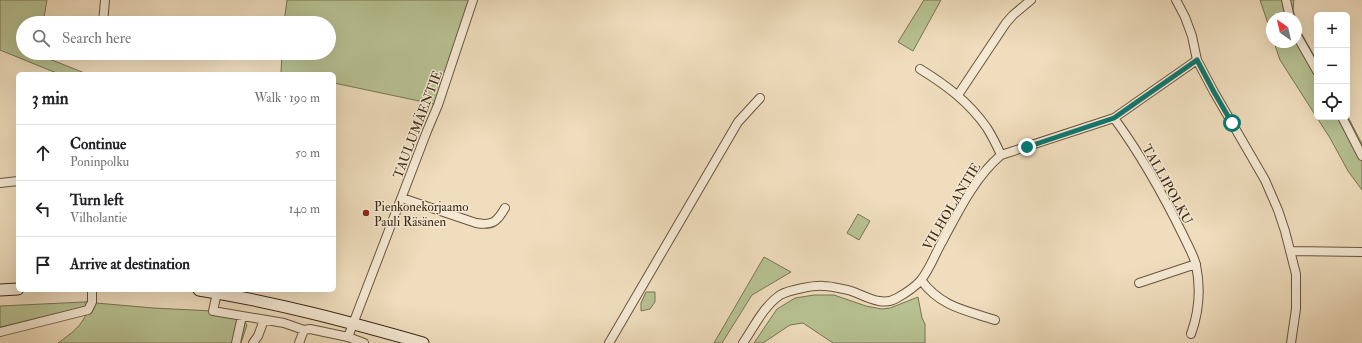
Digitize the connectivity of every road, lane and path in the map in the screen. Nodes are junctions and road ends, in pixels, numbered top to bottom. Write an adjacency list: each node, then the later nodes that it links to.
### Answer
1 (105, 0): 7 (street)
2 (473, 0): 20 (street, TAULUMÄENTIE)
3 (1031, 0): 12 (street)
4 (1176, 0): 9 (street)
5 (1286, 0): 6 (street)
6 (1289, 12)
7 (104, 16)
8 (1302, 45): 10 (street)
9 (1197, 60): 14 (street, VILHOLANTIE); 22 (street)
10 (1314, 66)
11 (920, 69): 12 (street)
12 (958, 95): 16 (street)
13 (760, 98): 45 (street)
14 (1114, 118): 16 (street, VILHOLANTIE); 24 (street, TALLIPOLKU)
15 (1344, 120): 17 (street)
16 (1001, 155): 25 (street, VILHOLANTIE)
17 (1362, 156)
18 (16, 182): 19 (street)
19 (0, 183)
20 (402, 198): 21 (street); 35 (street, TAULUMÄENTIE)
21 (506, 208)
22 (1291, 251): 23 (street); 47 (street)
23 (1362, 252)
24 (1196, 264): 26 (street); 38 (street, TALLIPOLKU)
25 (921, 280): 34 (street); 46 (street, VILHOLANTIE)
26 (1139, 283)
27 (16, 289): 28 (main road)
28 (0, 290)
29 (92, 292): 37 (street)
30 (211, 292): 31 (main road)
31 (217, 293): 32 (street); 35 (main road)
32 (242, 316): 33 (street); 40 (street)
33 (264, 320): 36 (street); 41 (street)
34 (995, 320)
35 (354, 324): 39 (street, TAULUMÄENTIE); 44 (main road)
36 (304, 330): 39 (street); 42 (street)
37 (0, 332)
38 (1191, 334)
39 (348, 337): 43 (street)
40 (236, 343)
41 (253, 343)
42 (299, 343)
43 (364, 343)
44 (423, 343)
45 (609, 343)
46 (743, 343)
47 (1291, 343)

